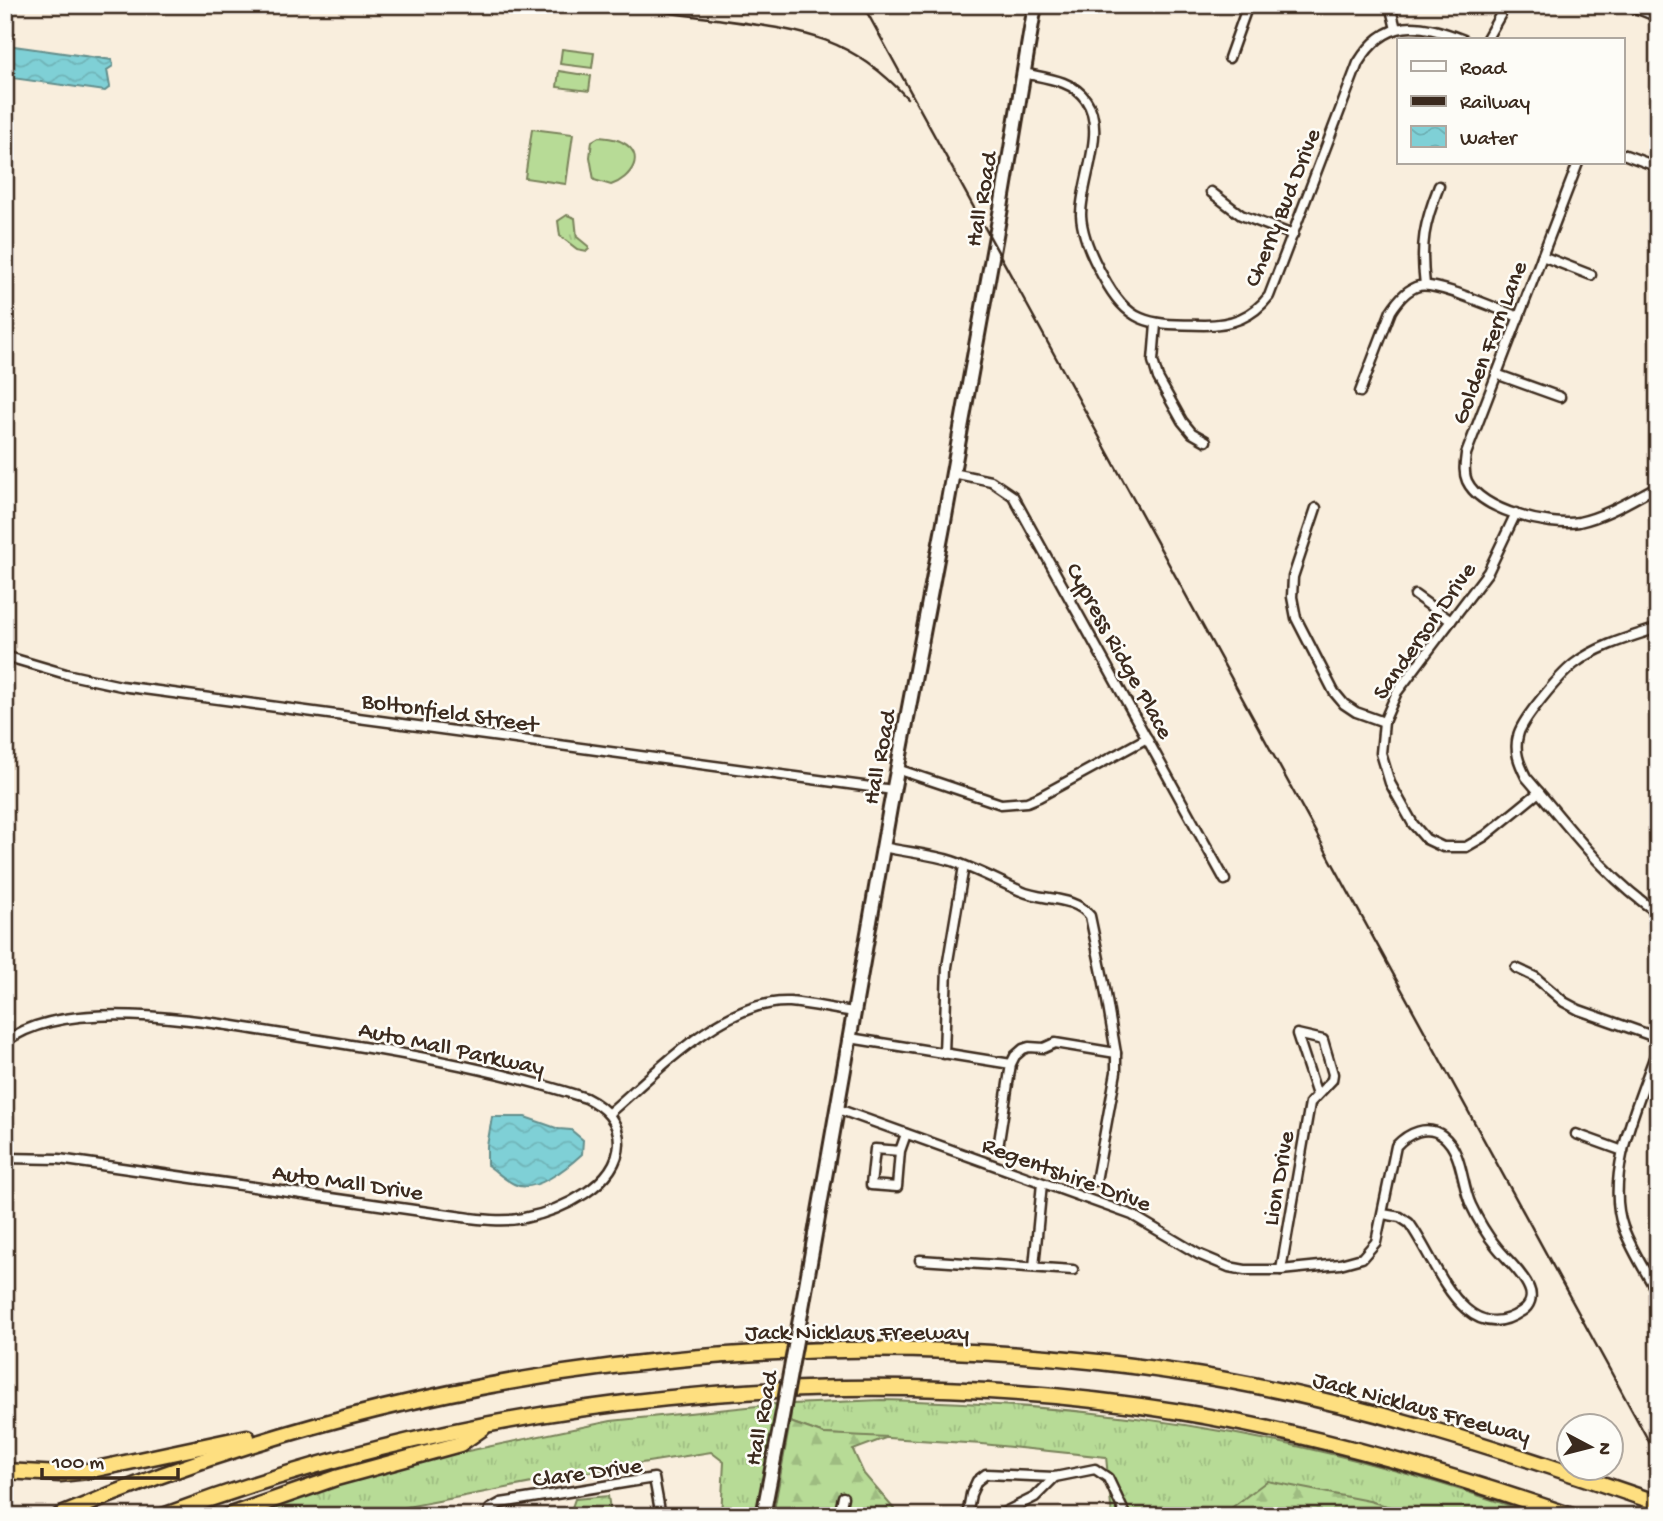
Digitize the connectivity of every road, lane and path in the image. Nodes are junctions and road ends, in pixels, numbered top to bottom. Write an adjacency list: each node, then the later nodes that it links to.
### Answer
1 (1035, 5): 11 (main road, Hall Road)
2 (1248, 5): 10 (street)
3 (1390, 5): 7 (street)
4 (1506, 5): 9 (street)
5 (1629, 5): 6 (street)
6 (1658, 17)
7 (1396, 29): 8 (street); 17 (street, Cherry Bud Drive)
8 (1458, 38)
9 (1487, 38)
10 (1229, 58)
11 (1023, 73): 22 (street, Cherry Bud Drive); 27 (main road, Hall Road)
12 (1624, 153): 14 (street)
13 (1578, 164): 18 (street, Golden Fern Lane)
14 (1658, 167)
15 (1439, 186): 20 (street)
16 (1211, 192): 17 (street)
17 (1293, 235): 22 (street, Cherry Bud Drive)
18 (1542, 257): 19 (street); 21 (street, Golden Fern Lane)
19 (1591, 275)
20 (1425, 285): 21 (street); 24 (street)
21 (1518, 317): 23 (street, Golden Fern Lane)
22 (1156, 324): 26 (street)
23 (1496, 374): 25 (street); 30 (street, Golden Fern Lane)
24 (1360, 391)
25 (1560, 397)
26 (1206, 441)
27 (953, 473): 36 (street, Cypress Ridge Place); 37 (main road, Hall Road)
28 (1658, 486): 30 (street)
29 (1316, 508): 35 (street)
30 (1516, 513): 32 (street, Sanderson Drive)
31 (1415, 595): 32 (street)
32 (1451, 621): 35 (street, Sanderson Drive)
33 (1658, 628): 39 (street)
34 (5, 656): 38 (street, Boltonfield Street)
35 (1384, 722): 39 (street, Sanderson Drive)
36 (1147, 738): 37 (street); 42 (street, Cypress Ridge Place)
37 (897, 769): 38 (main road, Hall Road)
38 (893, 790): 40 (main road, Hall Road)
39 (1539, 792): 43 (street)
40 (883, 847): 41 (street); 45 (main road, Hall Road)
41 (964, 866): 50 (street); 51 (street)
42 (1225, 880)
43 (1658, 913)
44 (1516, 968): 47 (street)
45 (855, 1012): 46 (main road, Hall Road); 55 (street)
46 (850, 1038): 51 (street); 54 (main road, Hall Road)
47 (1658, 1038)
48 (5, 1042): 55 (street, Auto Mall Parkway)
49 (1658, 1047): 59 (street)
50 (1116, 1053): 52 (street); 62 (street)
51 (944, 1054): 52 (street)
52 (1011, 1064): 58 (street)
53 (1318, 1095): 53 (street, Lion Drive); 68 (street, Lion Drive)
54 (838, 1110): 56 (street, Regentshire Drive); 81 (main road, Hall Road, bridge)
55 (609, 1113): 61 (street, Auto Mall Drive)
56 (906, 1134): 60 (street); 63 (street, Regentshire Drive)
57 (1576, 1134): 59 (street)
58 (998, 1148)
59 (1623, 1150): 69 (street)
60 (900, 1151): 60 (street)
61 (5, 1158)
62 (1096, 1181)
63 (1042, 1183): 66 (street); 68 (street, Regentshire Drive)
64 (1382, 1214): 64 (street, Regentshire Drive); 68 (street, Regentshire Drive)
65 (920, 1260): 66 (street)
66 (1034, 1267): 67 (street)
67 (1073, 1270)
68 (1281, 1270)
69 (1658, 1294)
70 (321, 1424): 72 (highway); 75 (highway, Jack Nicklaus Freeway); 77 (highway, Jack Nicklaus Freeway)
71 (486, 1426): 78 (highway); 79 (highway); 86 (highway)
72 (5, 1471)
73 (1055, 1477): 83 (street); 84 (street); 85 (street)
74 (842, 1497): 82 (street)
75 (1658, 1503)
76 (489, 1512): 80 (street, Clare Drive)
77 (60, 1516)
78 (163, 1516)
79 (227, 1516)
80 (661, 1516)
81 (763, 1516)
82 (839, 1516)
83 (967, 1516)
84 (997, 1516)
85 (1126, 1516)
86 (1573, 1516)

